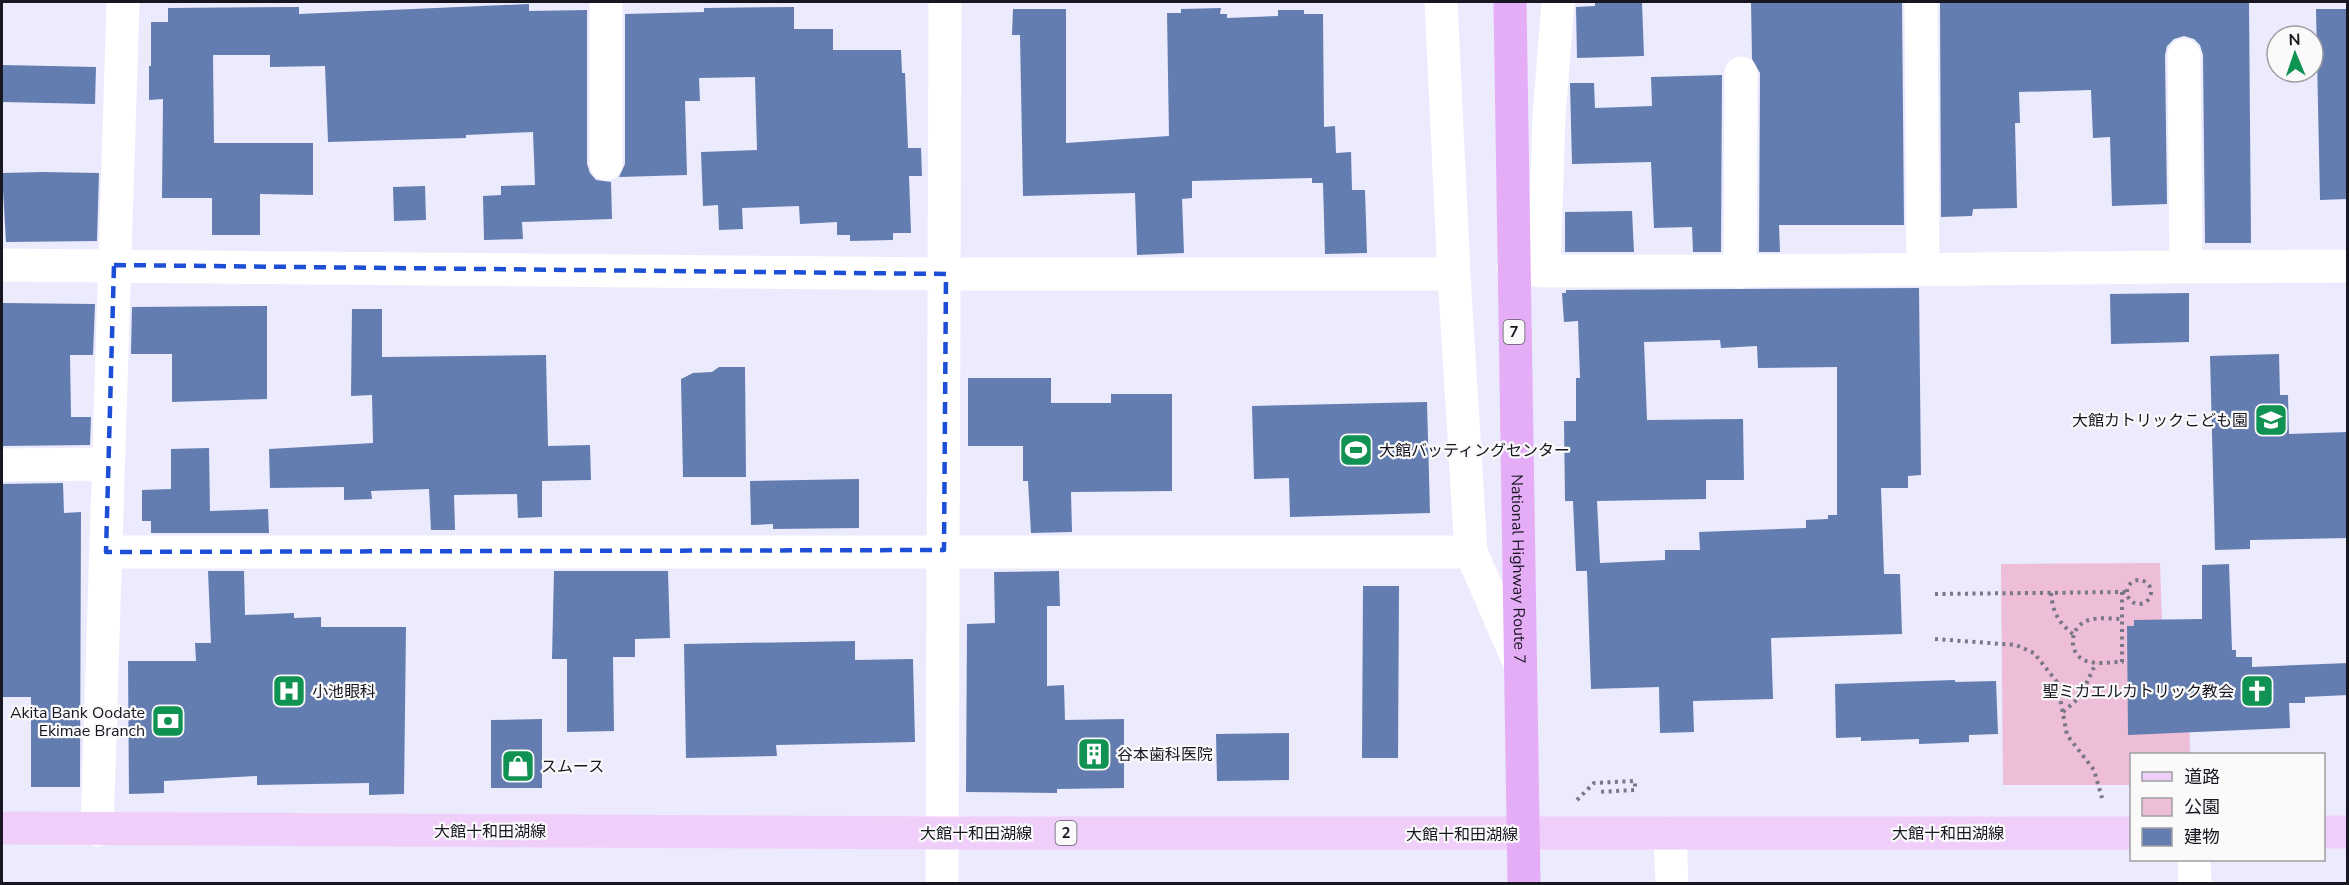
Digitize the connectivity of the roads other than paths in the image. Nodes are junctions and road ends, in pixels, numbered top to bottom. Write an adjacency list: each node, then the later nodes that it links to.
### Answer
1 (123, 2): 12 (street)
2 (606, 2): 10 (street)
3 (945, 2): 18 (street)
4 (1441, 2): 19 (street)
5 (1510, 2): 16 (highway, National Highway Route 7 / 7)
6 (1558, 2): 16 (street)
7 (1921, 2): 15 (street)
8 (2184, 55): 13 (street)
9 (1741, 73): 17 (street)
10 (606, 164)
11 (2, 265): 12 (street)
12 (114, 265): 18 (street); 20 (street)
13 (2186, 266): 14 (street); 15 (street)
14 (2348, 266)
15 (1923, 268): 17 (street)
16 (1529, 270): 17 (street); 25 (highway, National Highway Route 7 / 7)
17 (1740, 272)
18 (946, 273): 19 (street); 22 (street)
19 (1454, 274): 24 (street)
20 (108, 464): 21 (street); 23 (street)
21 (2, 465)
22 (944, 550): 23 (street); 24 (street); 30 (street)
23 (106, 552): 27 (street)
24 (1471, 552): 25 (street)
25 (1520, 662): 33 (highway, National Highway Route 7 / 7)
26 (2, 828): 27 (main road, 大館十和田湖線 / 2)
27 (97, 830): 30 (main road, 大館十和田湖線 / 2)
28 (2325, 832): 29 (main road)
29 (2348, 832)
30 (944, 833): 33 (main road, 大館十和田湖線 / 2); 35 (street)
31 (1670, 833): 32 (main road, 大館十和田湖線 / 2); 33 (main road, 大館十和田湖線 / 2); 37 (street)
32 (2130, 833)
33 (1523, 834): 36 (highway, National Highway Route 7 / 7)
34 (2194, 861): 38 (street)
35 (942, 884)
36 (1524, 884)
37 (1672, 884)
38 (2194, 884)

